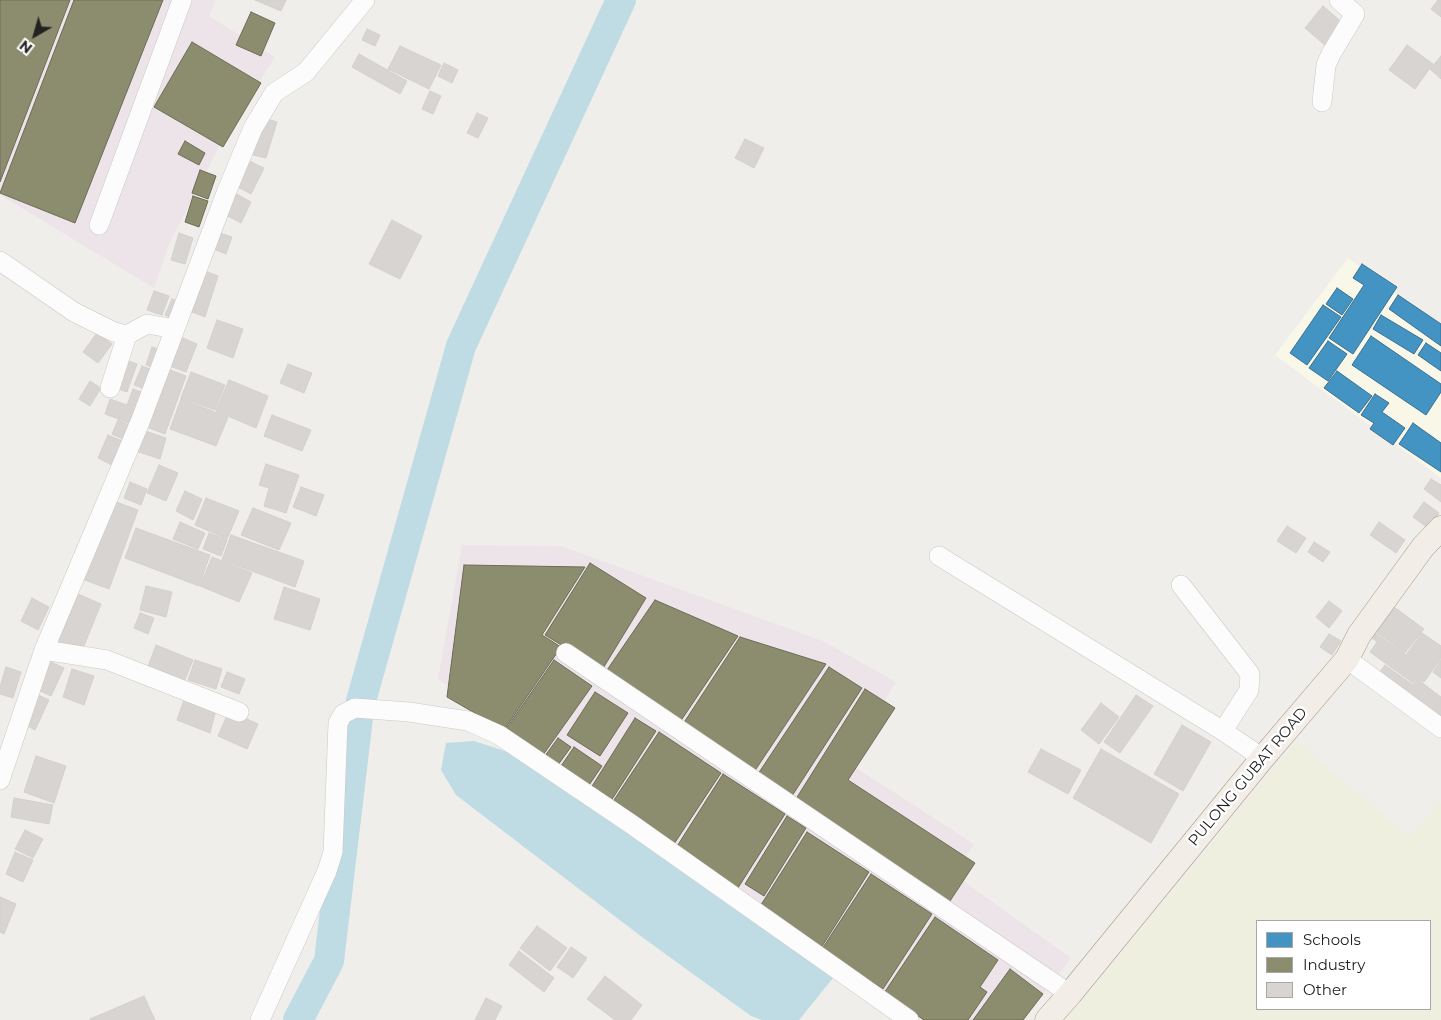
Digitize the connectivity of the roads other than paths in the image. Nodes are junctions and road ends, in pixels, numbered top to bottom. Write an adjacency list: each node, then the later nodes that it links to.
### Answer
1 (182, 0): 5 (street)
2 (365, 0): 7 (street)
3 (1339, 0): 4 (street)
4 (1322, 102)
5 (99, 225)
6 (0, 261): 8 (street)
7 (175, 329): 8 (street); 13 (street)
8 (127, 335): 9 (street)
9 (110, 388)
10 (1441, 528): 15 (main road, PULONG GUBAT ROAD)
11 (939, 556): 18 (street)
12 (1181, 585): 18 (street)
13 (44, 650): 16 (street); 20 (street)
14 (566, 653): 21 (street)
15 (1347, 660): 17 (street); 19 (main road, PULONG GUBAT ROAD)
16 (239, 712)
17 (1441, 728)
18 (1223, 731): 19 (street)
19 (1261, 760): 21 (main road, PULONG GUBAT ROAD)
20 (0, 780)
21 (1070, 994): 24 (main road, PULONG GUBAT ROAD)
22 (260, 1020): 23 (street)
23 (909, 1020)
24 (1047, 1020)

